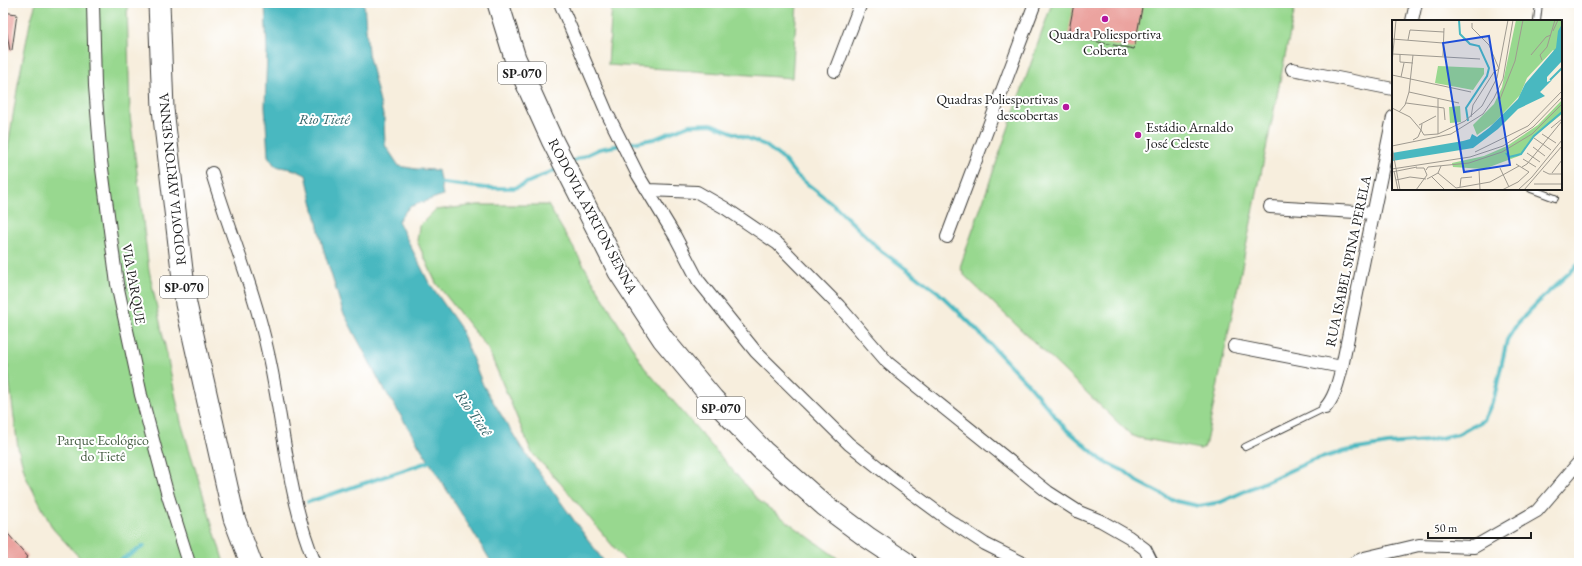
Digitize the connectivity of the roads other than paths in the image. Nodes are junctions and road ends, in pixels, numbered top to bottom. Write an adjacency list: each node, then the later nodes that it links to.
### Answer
1 (92, 3): 27 (street, VIA PARQUE)
2 (159, 3): 28 (highway, RODOVIA AYRTON SENNA / SP-070)
3 (498, 3): 30 (highway, RODOVIA AYRTON SENNA / SP-070)
4 (560, 3): 16 (street)
5 (861, 3): 12 (street)
6 (1035, 3): 21 (street)
7 (1416, 3): 9 (street)
8 (1539, 3): 10 (lane)
9 (1412, 20)
10 (1537, 20)
11 (1292, 68): 13 (street)
12 (835, 71)
13 (1392, 89)
14 (1392, 122): 20 (street, RUA ISABEL SPINA PERELA)
15 (212, 173): 29 (street)
16 (648, 190): 31 (street); 32 (street)
17 (1534, 190): 18 (lane)
18 (1555, 198)
19 (1270, 208): 20 (street)
20 (1373, 213): 23 (street, RUA ISABEL SPINA PERELA)
21 (947, 236)
22 (1234, 346): 23 (street)
23 (1342, 367): 24 (street, RUA ISABEL SPINA PERELA)
24 (1325, 408): 25 (lane)
25 (1245, 447)
26 (1579, 462): 33 (street)
27 (189, 563)
28 (251, 563)
29 (315, 563)
30 (906, 563)
31 (1023, 563)
32 (1152, 563)
33 (1353, 563)

